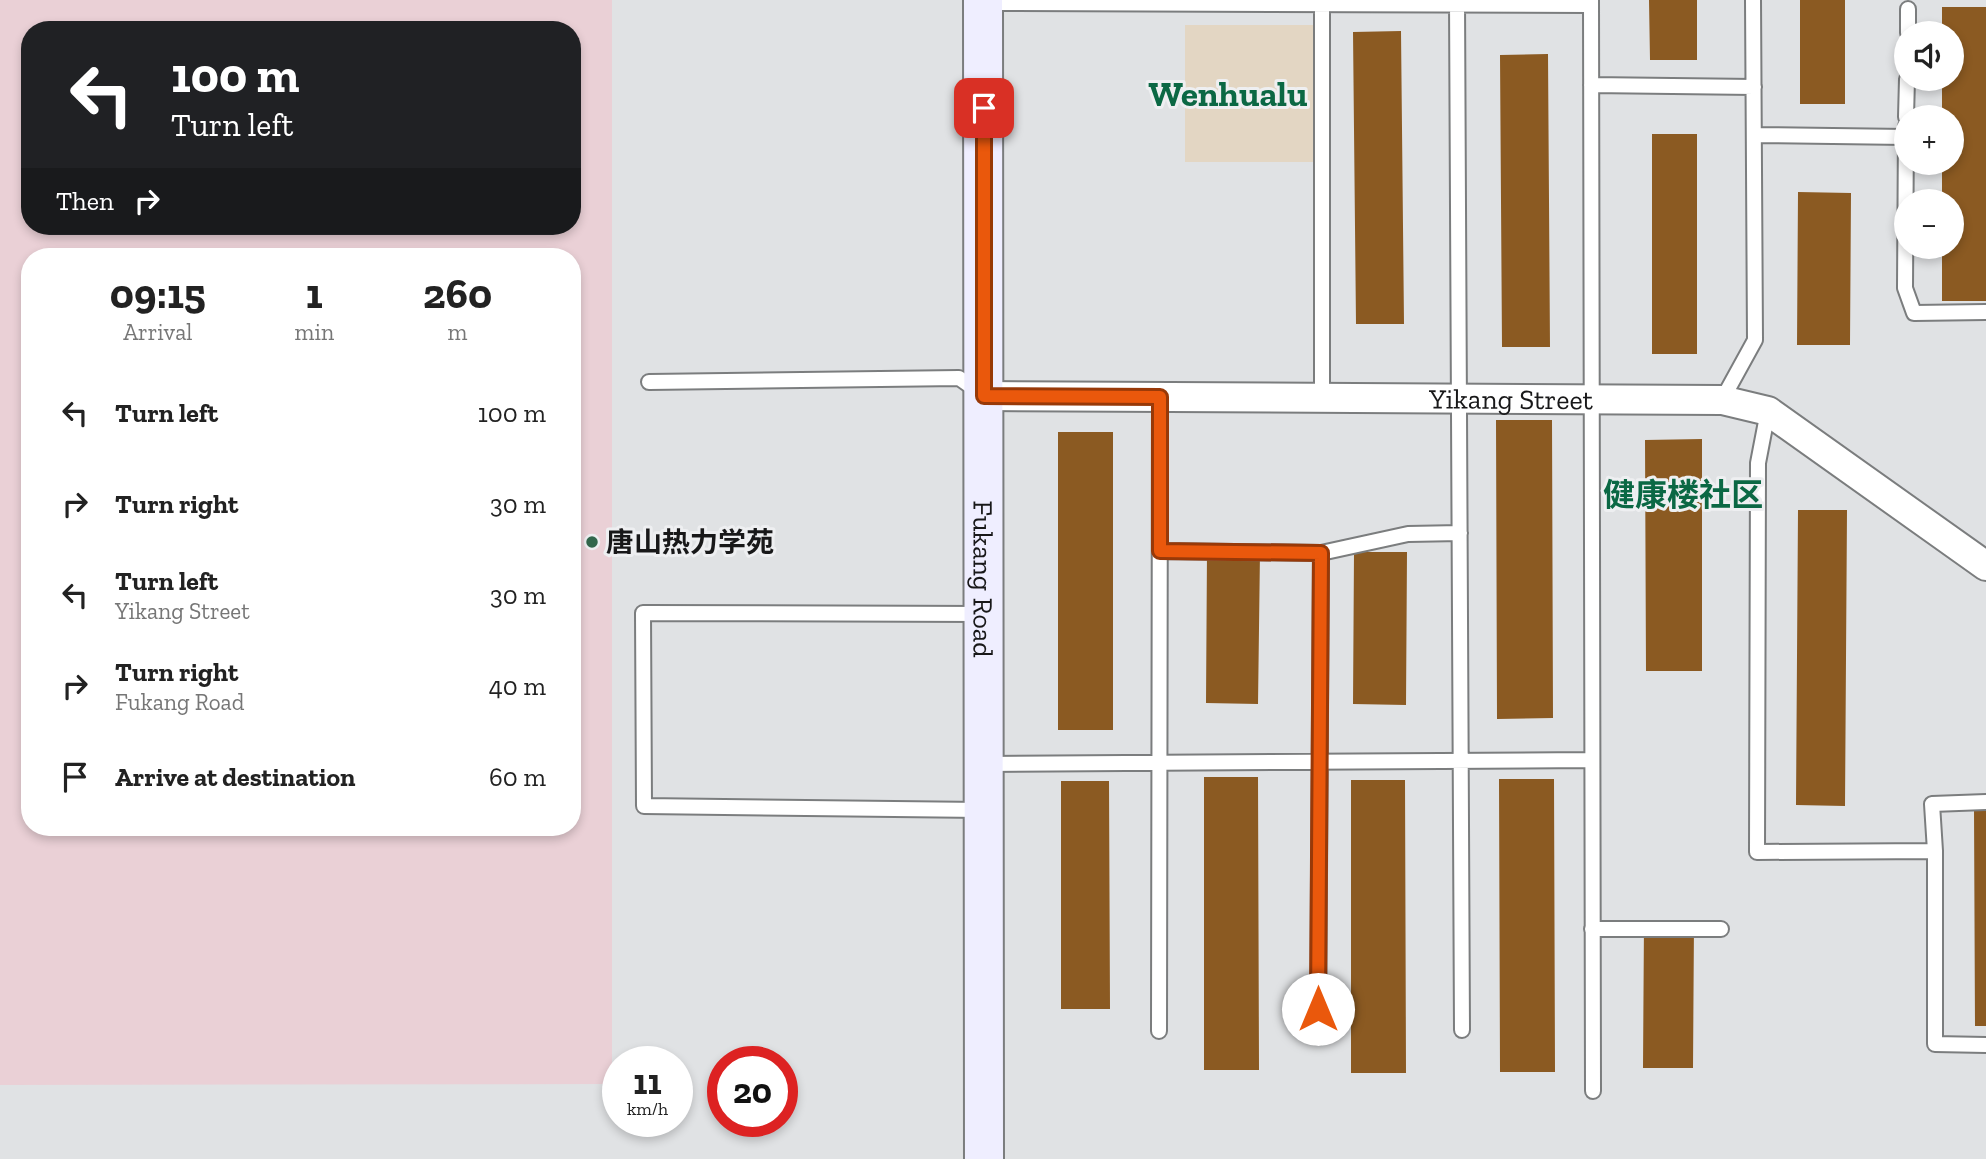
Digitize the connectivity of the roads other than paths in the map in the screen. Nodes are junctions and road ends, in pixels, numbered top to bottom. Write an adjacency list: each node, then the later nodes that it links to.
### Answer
1 (1753, 0): 10 (lane)
2 (983, 2): 3 (lane); 16 (street, Fukang Road)
3 (1165, 2): 4 (lane)
4 (1322, 2): 5 (lane); 18 (lane)
5 (1457, 2): 6 (lane); 19 (lane)
6 (1591, 2): 9 (lane)
7 (1908, 9): 8 (lane)
8 (1908, 21)
9 (1591, 85): 10 (lane); 20 (lane)
10 (1754, 87): 11 (lane)
11 (1754, 135): 12 (lane); 21 (lane)
12 (1894, 137)
13 (1906, 175): 14 (lane)
14 (1986, 312)
15 (649, 382): 16 (lane)
16 (984, 396): 17 (street, Yikang Street); 27 (street, Fukang Road)
17 (1160, 397): 18 (street, Yikang Street); 24 (lane)
18 (1322, 397): 19 (street, Yikang Street)
19 (1459, 398): 20 (street, Yikang Street); 23 (lane)
20 (1591, 398): 21 (street, Yikang Street); 28 (lane)
21 (1722, 400): 22 (street, Yikang Street)
22 (1768, 411): 26 (street, Yikang Street); 35 (lane)
23 (1460, 533): 25 (lane); 29 (lane)
24 (1160, 551): 25 (lane); 31 (lane)
25 (1321, 553): 30 (lane)
26 (1986, 566)
27 (984, 614): 32 (street, Fukang Road); 34 (lane)
28 (1592, 760): 29 (lane); 36 (lane)
29 (1461, 761): 30 (lane); 38 (lane)
30 (1320, 762): 31 (lane); 40 (lane)
31 (1159, 763): 32 (lane); 39 (lane)
32 (984, 764): 34 (street, Fukang Road)
33 (1986, 802): 35 (lane)
34 (984, 810): 43 (street, Fukang Road)
35 (1936, 851): 41 (lane)
36 (1592, 929): 37 (lane); 42 (lane)
37 (1721, 929)
38 (1462, 1030)
39 (1159, 1031)
40 (1318, 1037)
41 (1986, 1045)
42 (1593, 1091)
43 (984, 1159)

